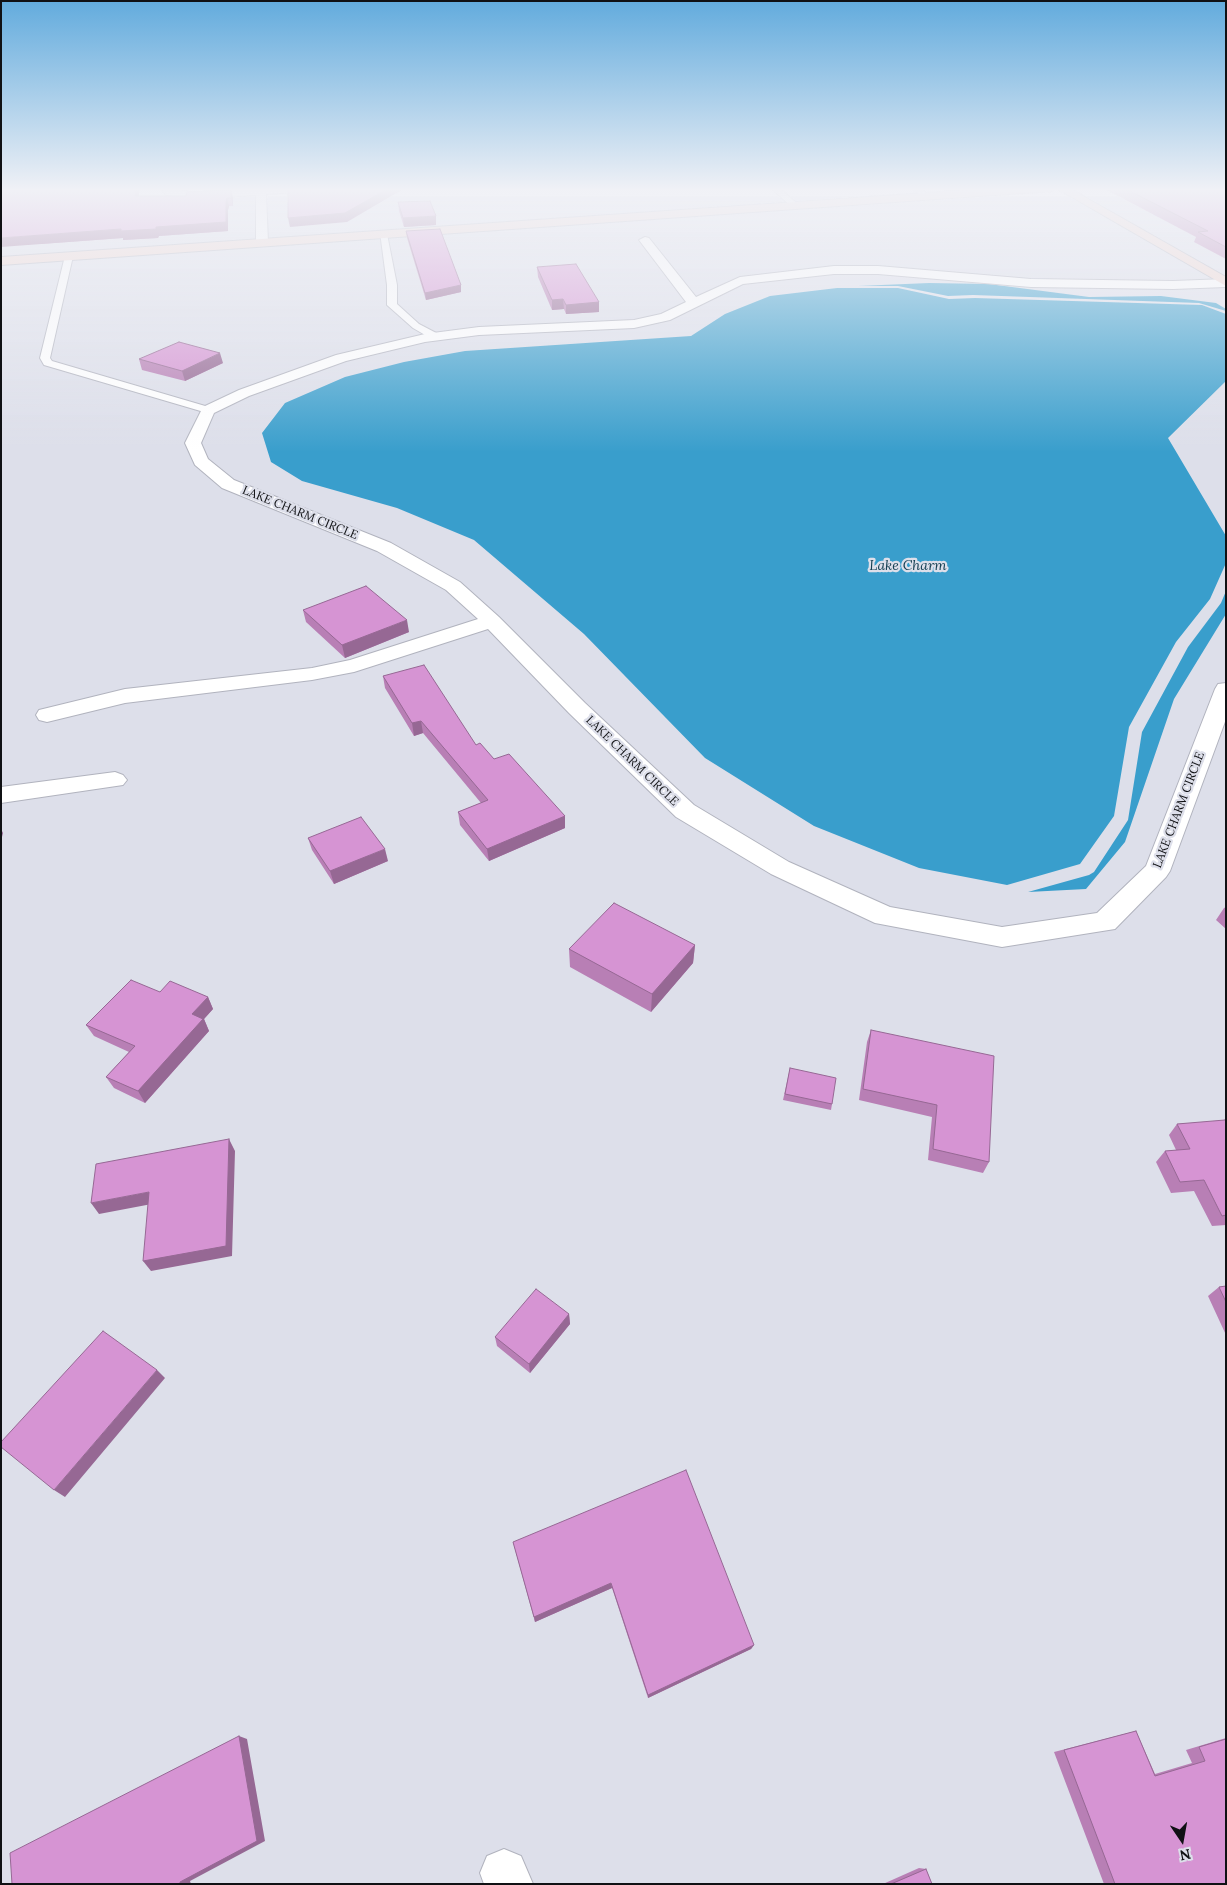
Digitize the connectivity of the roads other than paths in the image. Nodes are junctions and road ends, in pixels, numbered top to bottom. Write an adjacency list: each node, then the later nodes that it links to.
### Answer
1 (64, 276): 10 (lane)
2 (390, 276): 9 (lane)
3 (673, 276): 8 (street)
4 (783, 276): 8 (street)
5 (943, 276): 7 (street)
6 (1214, 276): 7 (main road)
7 (1226, 283)
8 (694, 304): 9 (street)
9 (436, 337): 10 (street)
10 (208, 410): 11 (street, LAKE CHARM CIRCLE)
11 (492, 621): 12 (street, LAKE CHARM CIRCLE); 13 (street)
12 (1226, 689)
13 (47, 715)
14 (114, 780): 15 (street)
15 (1, 795)

